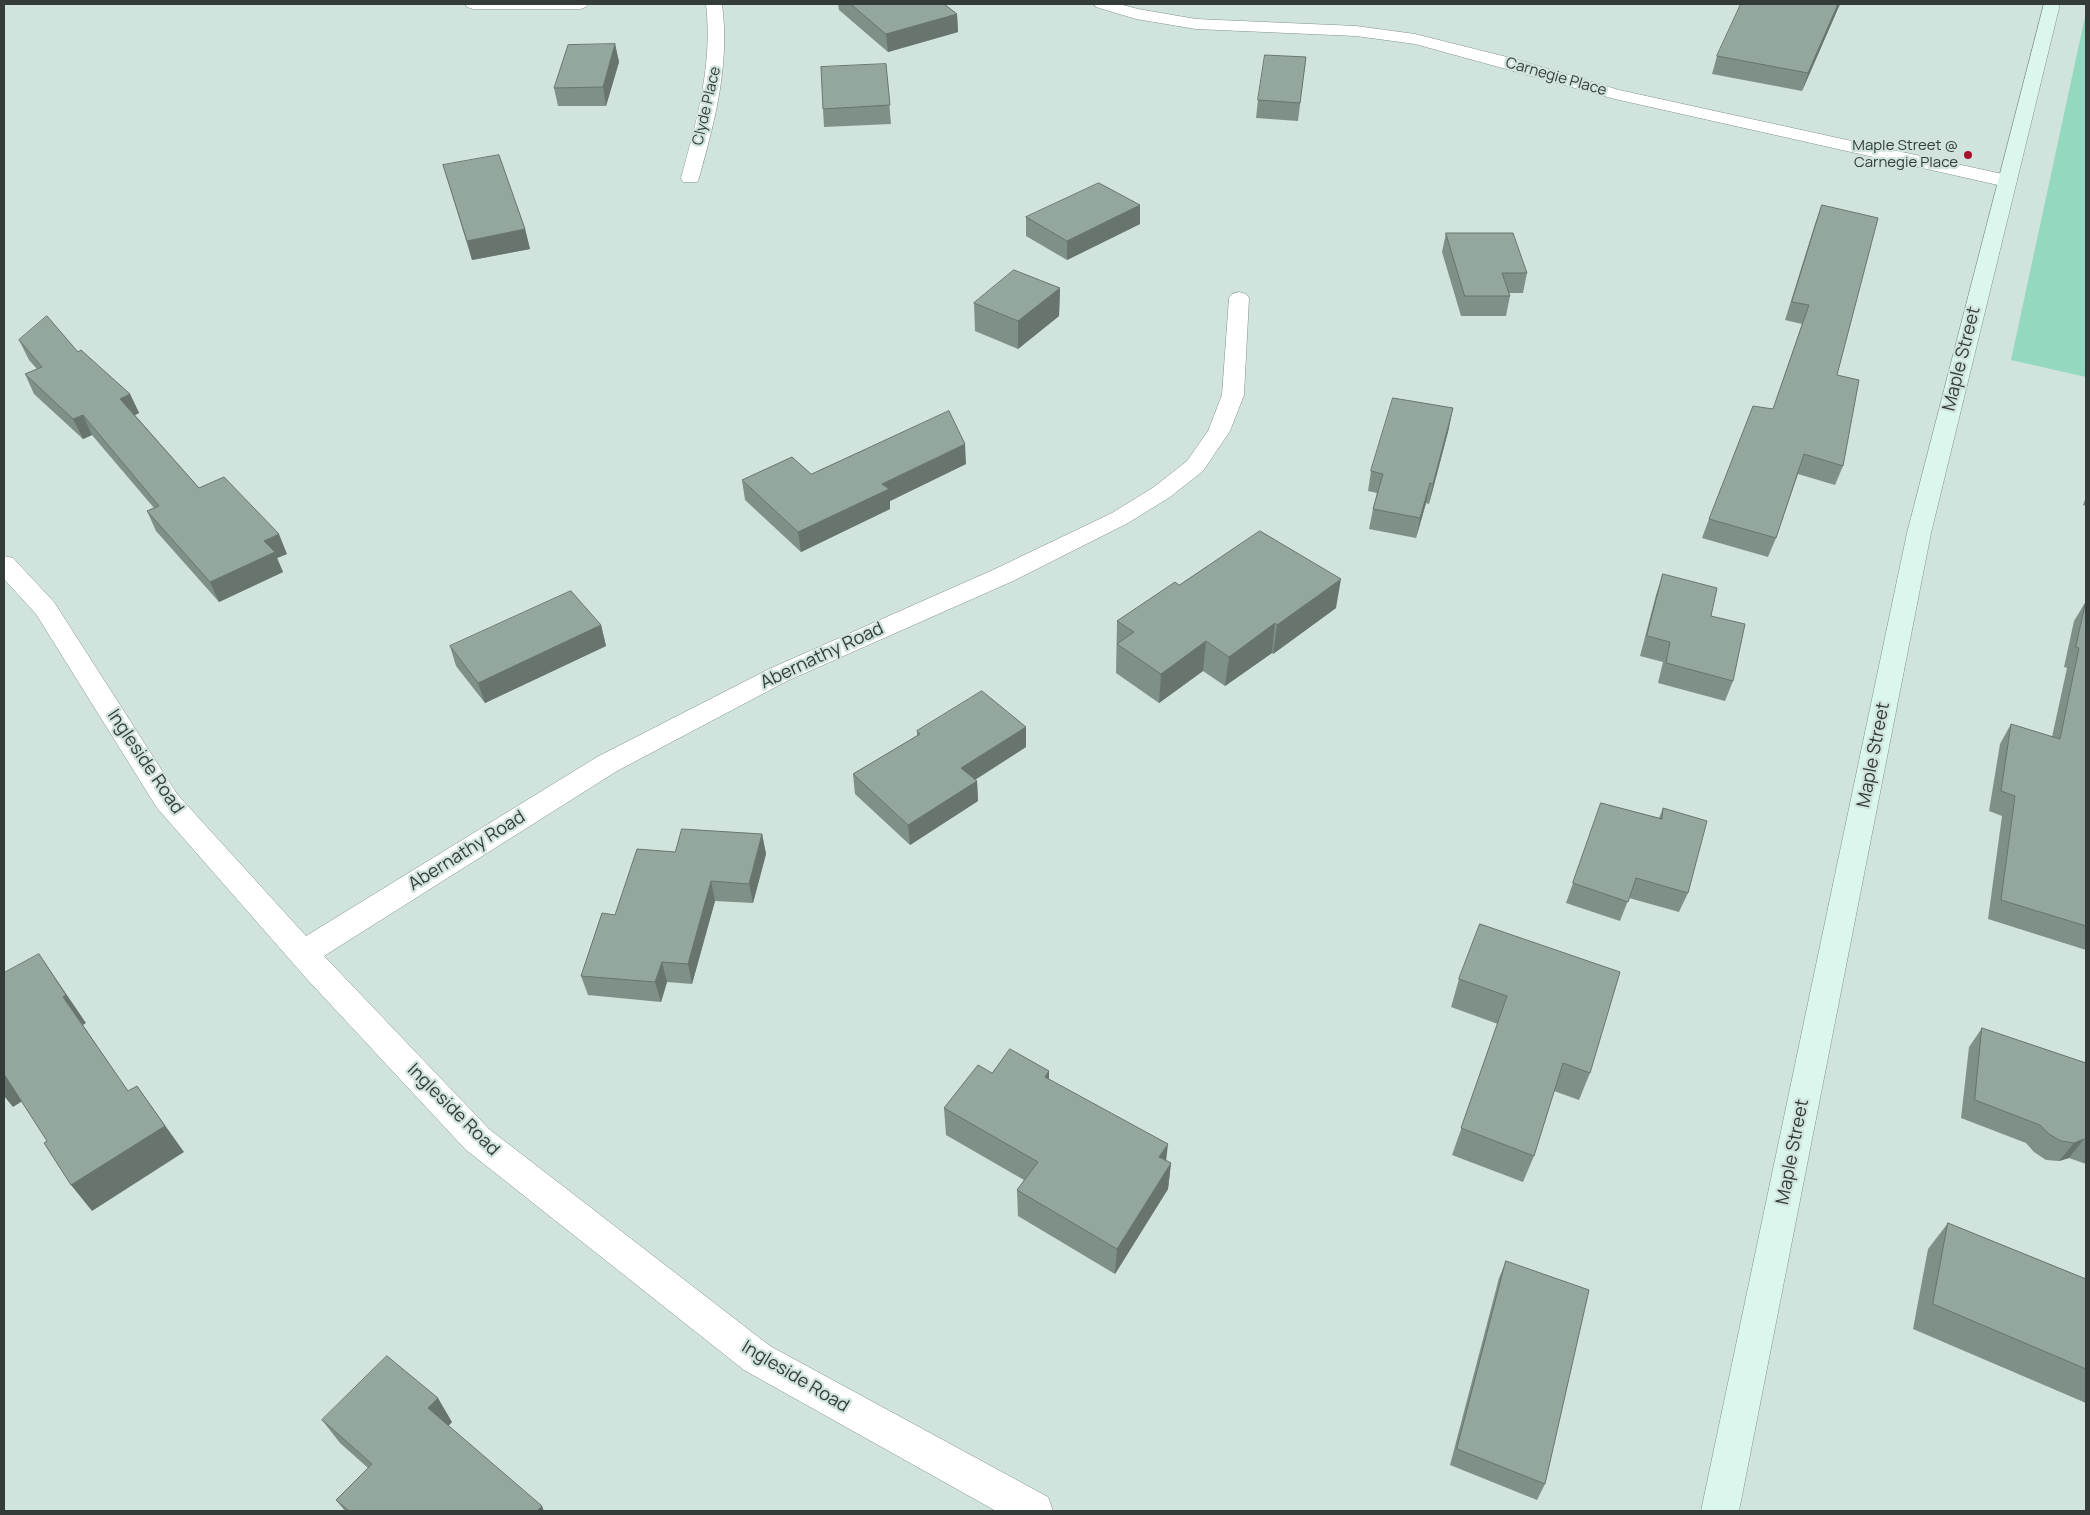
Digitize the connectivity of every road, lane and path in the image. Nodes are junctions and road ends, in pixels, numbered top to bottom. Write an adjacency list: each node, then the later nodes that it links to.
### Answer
1 (472, 4): 2 (street)
2 (580, 4)
3 (714, 4): 6 (street, Clyde Place)
4 (1102, 4): 7 (street, Carnegie Place)
5 (2052, 4): 7 (main road, Maple Street)
6 (690, 178)
7 (2007, 181): 12 (main road, Maple Street)
8 (1240, 298): 10 (street, Abernathy Road)
9 (4, 564): 10 (street, Ingleside Road)
10 (304, 953): 11 (street, Ingleside Road)
11 (1034, 1511)
12 (1720, 1511)

